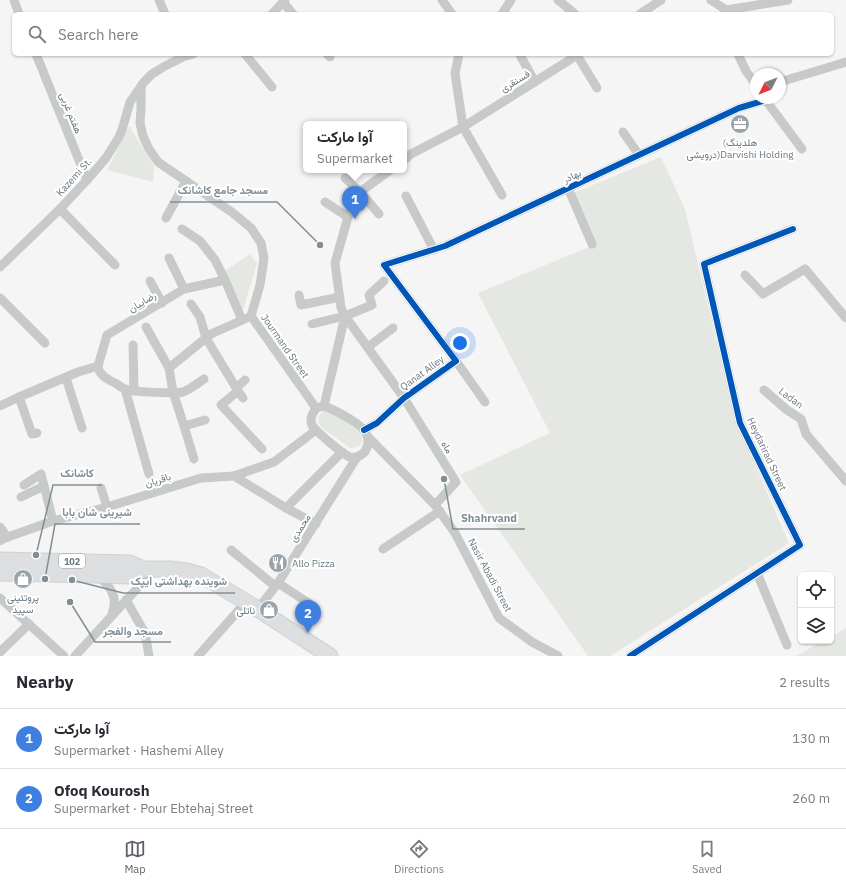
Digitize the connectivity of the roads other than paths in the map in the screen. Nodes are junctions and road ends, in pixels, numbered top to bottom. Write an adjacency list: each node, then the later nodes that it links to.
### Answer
1 (14, 0): 11 (street)
2 (159, 0): 12 (street)
3 (442, 0): 15 (street)
4 (511, 0): 16 (street)
5 (558, 0): 17 (street)
6 (662, 0): 18 (street)
7 (710, 0): 19 (street)
8 (724, 0): 19 (street)
9 (788, 0): 19 (street)
10 (284, 1): 13 (street); 14 (street)
11 (19, 12)
12 (163, 12)
13 (274, 12)
14 (292, 12)
15 (451, 12)
16 (503, 12)
17 (568, 12)
18 (643, 12)
19 (726, 12)
20 (37, 56): 44 (street, هفتم غربی)
21 (182, 56): 32 (street, Kazemi St.)
22 (247, 56): 33 (street)
23 (459, 56): 37 (street)
24 (521, 56): 31 (street)
25 (576, 56): 31 (street, فسنقری)
26 (579, 56): 34 (street)
27 (739, 56): 29 (street)
28 (846, 62): 30 (street)
29 (750, 77)
30 (786, 80)
31 (535, 82): 37 (street, فسنقری)
32 (141, 86): 44 (street, Kazemi St.); 45 (street, Jourmand Street)
33 (272, 87)
34 (597, 88)
35 (751, 104): 40 (street, بهادر)
36 (769, 104): 39 (street)
37 (463, 126): 41 (street, فسنقری); 48 (street)
38 (623, 132): 40 (street)
39 (802, 149)
40 (639, 155): 46 (street, بهادر)
41 (407, 157)
42 (386, 173): 47 (street)
43 (345, 178): 47 (street)
44 (87, 180): 51 (street, Kazemi St.)
45 (186, 181): 54 (street); 74 (street, Jourmand Street)
46 (568, 188): 57 (street); 58 (street, بهادر)
47 (360, 192): 52 (street); 53 (street)
48 (502, 195)
49 (406, 196): 58 (street)
50 (324, 202): 53 (street)
51 (60, 209): 60 (street); 62 (street, Kazemi St.)
52 (379, 214)
53 (348, 217): 69 (street)
54 (166, 218)
55 (182, 229): 64 (street)
56 (793, 229): 127 (street, Heydarirad Street)
57 (592, 244)
58 (434, 250): 61 (street, بهادر)
59 (170, 258): 67 (street)
60 (115, 265)
61 (384, 265): 83 (street, Qanat Alley)
62 (0, 267)
63 (746, 275): 75 (street)
64 (225, 280): 67 (street, رضاییان); 74 (street)
65 (150, 281): 71 (street)
66 (384, 282): 73 (street)
67 (184, 290): 71 (street, رضاییان)
68 (298, 295): 69 (street)
69 (340, 297): 73 (street)
70 (0, 298): 80 (street)
71 (162, 303): 84 (street, رضاییان)
72 (191, 304): 79 (street)
73 (345, 316): 76 (street); 82 (street); 97 (street)
74 (246, 318): 79 (street); 97 (street, Jourmand Street)
75 (846, 318)
76 (312, 324)
77 (146, 327): 85 (street)
78 (393, 328): 82 (street)
79 (206, 338): 85 (street); 92 (street)
80 (45, 343)
81 (133, 345): 89 (street)
82 (368, 347): 94 (street)
83 (456, 361): 94 (street, Qanat Alley); 95 (street)
84 (96, 366): 86 (street); 89 (street)
85 (170, 368): 91 (street)
86 (66, 378): 93 (street); 100 (street)
87 (204, 379): 91 (street)
88 (245, 380): 92 (street)
89 (130, 390): 91 (street); 108 (street)
90 (764, 390): 110 (street, Ladan)
91 (173, 392): 99 (street)
92 (239, 392): 104 (street)
93 (19, 397): 96 (street); 103 (street)
94 (404, 398): 102 (street, Qanat Alley); 117 (street, ماه)
95 (485, 402)
96 (0, 406)
97 (320, 407): 101 (street); 102 (street, Nasir Abadi Street)
98 (205, 420): 99 (street)
99 (184, 426): 107 (street)
100 (82, 428)
101 (316, 430): 105 (street); 109 (street, باقریان)
102 (366, 433): 106 (street, محمدی); 117 (street, Nasir Abadi Street)
103 (34, 434)
104 (262, 449)
105 (342, 452): 106 (street); 116 (street)
106 (357, 457): 119 (street, محمدی)
107 (194, 459)
108 (149, 474)
109 (234, 476): 115 (street, باقریان); 116 (street)
110 (846, 481)
111 (24, 485): 112 (street)
112 (44, 486): 114 (street); 118 (street)
113 (101, 488): 115 (street)
114 (21, 497)
115 (107, 507): 118 (street, باقریان)
116 (286, 508): 119 (street)
117 (438, 508): 122 (street); 143 (street, Nasir Abadi Street)
118 (53, 521): 121 (street, باقریان)
119 (316, 524): 129 (street, محمدی)
120 (0, 527): 121 (street)
121 (4, 539)
122 (383, 549)
123 (231, 550): 129 (street)
124 (0, 560): 125 (main road, 102)
125 (150, 569): 128 (main road, 102); 131 (street); 133 (main road, 102)
126 (0, 573): 128 (main road, 102)
127 (757, 573): 136 (street); 144 (street, Heydarirad Street)
128 (95, 574): 134 (street)
129 (276, 585): 132 (street); 133 (street, محمدی)
130 (0, 598): 135 (street)
131 (126, 600): 134 (street); 140 (street)
132 (310, 604)
133 (252, 605): 141 (street, محمدی); 142 (main road, 102)
134 (111, 616): 139 (street)
135 (29, 624): 137 (street); 138 (street)
136 (788, 645)
137 (0, 652)
138 (64, 656)
139 (76, 656)
140 (149, 656)
141 (198, 656)
142 (330, 656)
143 (558, 656)
144 (630, 656)

